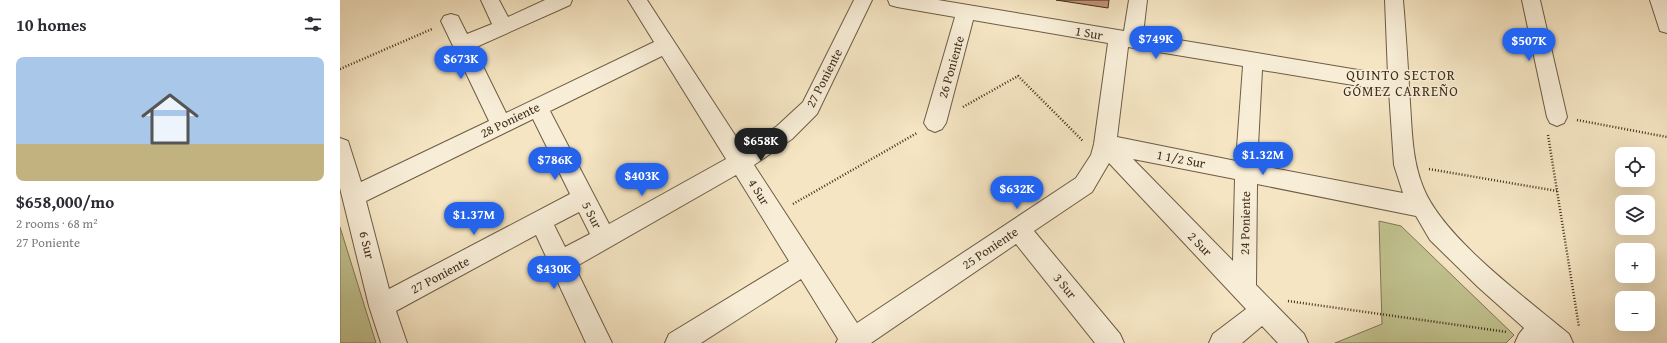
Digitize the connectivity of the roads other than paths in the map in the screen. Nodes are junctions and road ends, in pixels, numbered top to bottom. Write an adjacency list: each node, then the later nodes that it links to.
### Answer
1 (490, 0): 14 (street)
2 (563, 0): 14 (street)
3 (637, 0): 17 (street, 4 Sur)
4 (863, 0): 26 (street, 27 Poniente)
5 (897, 0): 10 (street, 1 Sur)
6 (1138, 0): 15 (street, 25 Poniente)
7 (1394, 0): 19 (street)
8 (1531, 0): 21 (street)
9 (1659, 0): 13 (street)
10 (918, 2): 11 (street, 1 Sur)
11 (966, 12): 15 (street, 1 Sur); 22 (street, 26 Poniente)
12 (451, 21): 16 (street)
13 (1667, 26)
14 (503, 27): 16 (street)
15 (1125, 39): 18 (street, 1 Sur); 24 (street, 25 Poniente)
16 (462, 45): 23 (street)
17 (666, 45): 20 (street, 28 Poniente); 26 (street, 4 Sur)
18 (1253, 60): 19 (street, 1 Sur); 27 (street, 24 Poniente)
19 (1399, 85): 30 (street)
20 (537, 107): 23 (street, 28 Poniente); 29 (street, 5 Sur)
21 (1557, 117)
22 (935, 123)
23 (501, 125): 28 (street, 28 Poniente)
24 (1105, 144): 27 (street, 1 1/2 Sur); 32 (street, 25 Poniente); 36 (street, 2 Sur)
25 (340, 147): 28 (street, 6 Sur)
26 (740, 162): 33 (street, 27 Poniente); 35 (street, 4 Sur)
27 (1246, 172): 30 (street, 1 1/2 Sur); 36 (street, 24 Poniente)
28 (354, 196): 37 (street, 6 Sur)
29 (583, 198): 31 (street, 27 Poniente); 33 (street, 5 Sur)
30 (1422, 207): 38 (street)
31 (541, 221): 34 (street); 37 (street, 27 Poniente)
32 (1018, 229): 39 (street, 25 Poniente); 43 (street, 3 Sur)
33 (604, 238): 34 (street, 27 Poniente)
34 (561, 262): 41 (street)
35 (805, 264): 39 (street, 4 Sur); 42 (street)
36 (1253, 299): 44 (street); 45 (street, 2 Sur)
37 (381, 306): 40 (street, 6 Sur)
38 (1541, 337)
39 (852, 342)
40 (394, 343)
41 (599, 343)
42 (678, 343)
43 (1111, 343)
44 (1222, 343)
45 (1295, 343)

